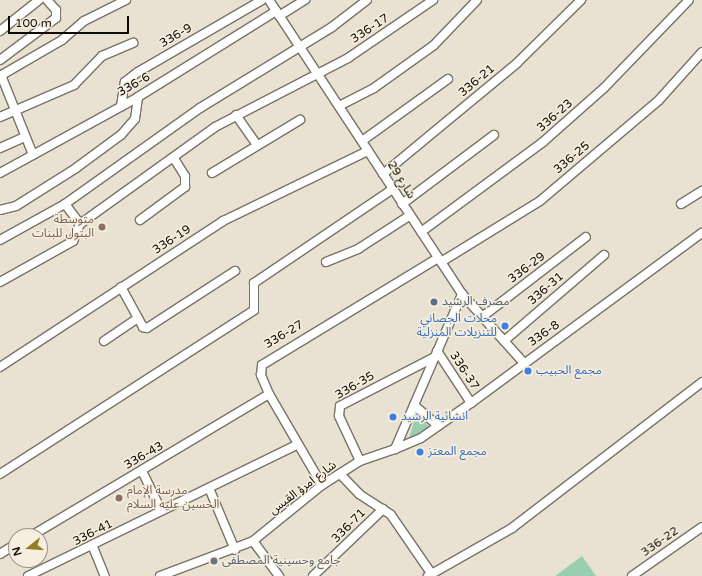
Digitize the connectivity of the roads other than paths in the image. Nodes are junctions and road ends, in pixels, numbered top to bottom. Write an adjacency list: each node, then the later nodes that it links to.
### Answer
1 (40, 0): 13 (street)
2 (47, 0): 17 (street)
3 (126, 0): 19 (street)
4 (262, 0): 22 (street, 336-9)
5 (269, 0): 12 (street, شارع 29)
6 (306, 0): 12 (street, 336-6)
7 (367, 0): 15 (street)
8 (433, 0): 18 (street, 336-17)
9 (477, 0): 23 (street)
10 (581, 0): 38 (street, 336-21)
11 (689, 0): 48 (street, 336-23)
12 (278, 13): 15 (street, شارع 29); 21 (street, 336-6)
13 (0, 31)
14 (133, 43): 24 (street)
15 (299, 46): 18 (street, شارع 29); 41 (street)
16 (702, 52): 53 (street, 336-25)
17 (0, 60)
18 (316, 72): 23 (street, شارع 29); 25 (street)
19 (0, 76): 24 (street)
20 (448, 79): 30 (street)
21 (138, 97): 22 (street, 336-6); 44 (street)
22 (121, 106): 34 (street, 336-6)
23 (338, 106): 30 (street, شارع 29)
24 (14, 111): 26 (street); 29 (street)
25 (236, 116): 31 (street); 35 (street)
26 (0, 117)
27 (300, 120): 31 (street)
28 (494, 135): 42 (street)
29 (25, 137): 32 (street); 34 (street)
30 (362, 141): 33 (street, شارع 29)
31 (257, 145): 37 (street)
32 (0, 148)
33 (368, 151): 38 (street, شارع 29); 57 (street, 336-19)
34 (33, 155): 36 (street, 336-6)
35 (173, 156): 46 (street); 47 (street)
36 (0, 173)
37 (212, 173)
38 (383, 174): 39 (street, شارع 29)
39 (393, 189): 42 (street, شارع 29); 75 (street)
40 (702, 191): 43 (street)
41 (65, 204): 47 (street); 51 (street)
42 (402, 204): 45 (street, شارع 29)
43 (681, 204)
44 (0, 210)
45 (409, 216): 48 (street, شارع 29); 54 (street)
46 (140, 220)
47 (80, 224): 56 (street)
48 (421, 232): 53 (street, شارع 29)
49 (702, 233): 64 (street, 336-8)
50 (586, 238): 59 (street, 336-29)
51 (0, 240)
52 (604, 255): 62 (street, 336-31)
53 (439, 260): 58 (street, شارع 29); 67 (street, 336-27)
54 (326, 262)
55 (235, 271): 60 (street)
56 (0, 282)
57 (121, 287): 60 (street); 65 (street, 336-19)
58 (462, 294): 59 (street, شارع 29); 63 (street)
59 (482, 317): 62 (street, شارع 29)
60 (138, 318): 61 (street)
61 (104, 341)
62 (504, 341): 64 (street, شارع 29)
63 (436, 354): 68 (street, 336-37); 69 (street); 73 (street, 336-35)
64 (524, 363): 68 (street, 336-8)
65 (0, 367)
66 (702, 382): 87 (street)
67 (269, 394): 71 (street, 336-27); 74 (street, 336-43)
68 (471, 403): 70 (street, 336-8)
69 (414, 406): 70 (street); 72 (street)
70 (438, 426): 72 (street, 336-8)
71 (297, 445): 77 (street, 336-27); 78 (street, 336-41)
72 (395, 449): 73 (street, شارع امرؤ القيس)
73 (360, 461): 76 (street, شارع امرؤ القيس)
74 (142, 471): 80 (street); 82 (street, 336-43)
75 (0, 474)
76 (340, 474): 77 (street, شارع امرؤ القيس); 79 (street)
77 (322, 485): 83 (street, شارع امرؤ القيس)
78 (209, 488): 80 (street, 336-41); 85 (street)
79 (383, 509): 87 (street); 91 (street, 336-71)
80 (161, 510): 84 (street, 336-41)
81 (702, 527): 92 (street, 336-22)
82 (44, 528)
83 (253, 541): 85 (street, شارع امرؤ القيس); 86 (street)
84 (93, 547): 88 (street, 336-41); 89 (street)
85 (235, 550): 90 (street, شارع امرؤ القيس)
86 (276, 575)
87 (430, 575)
88 (28, 576)
89 (105, 576)
90 (160, 576)
91 (313, 576)
92 (632, 576)

